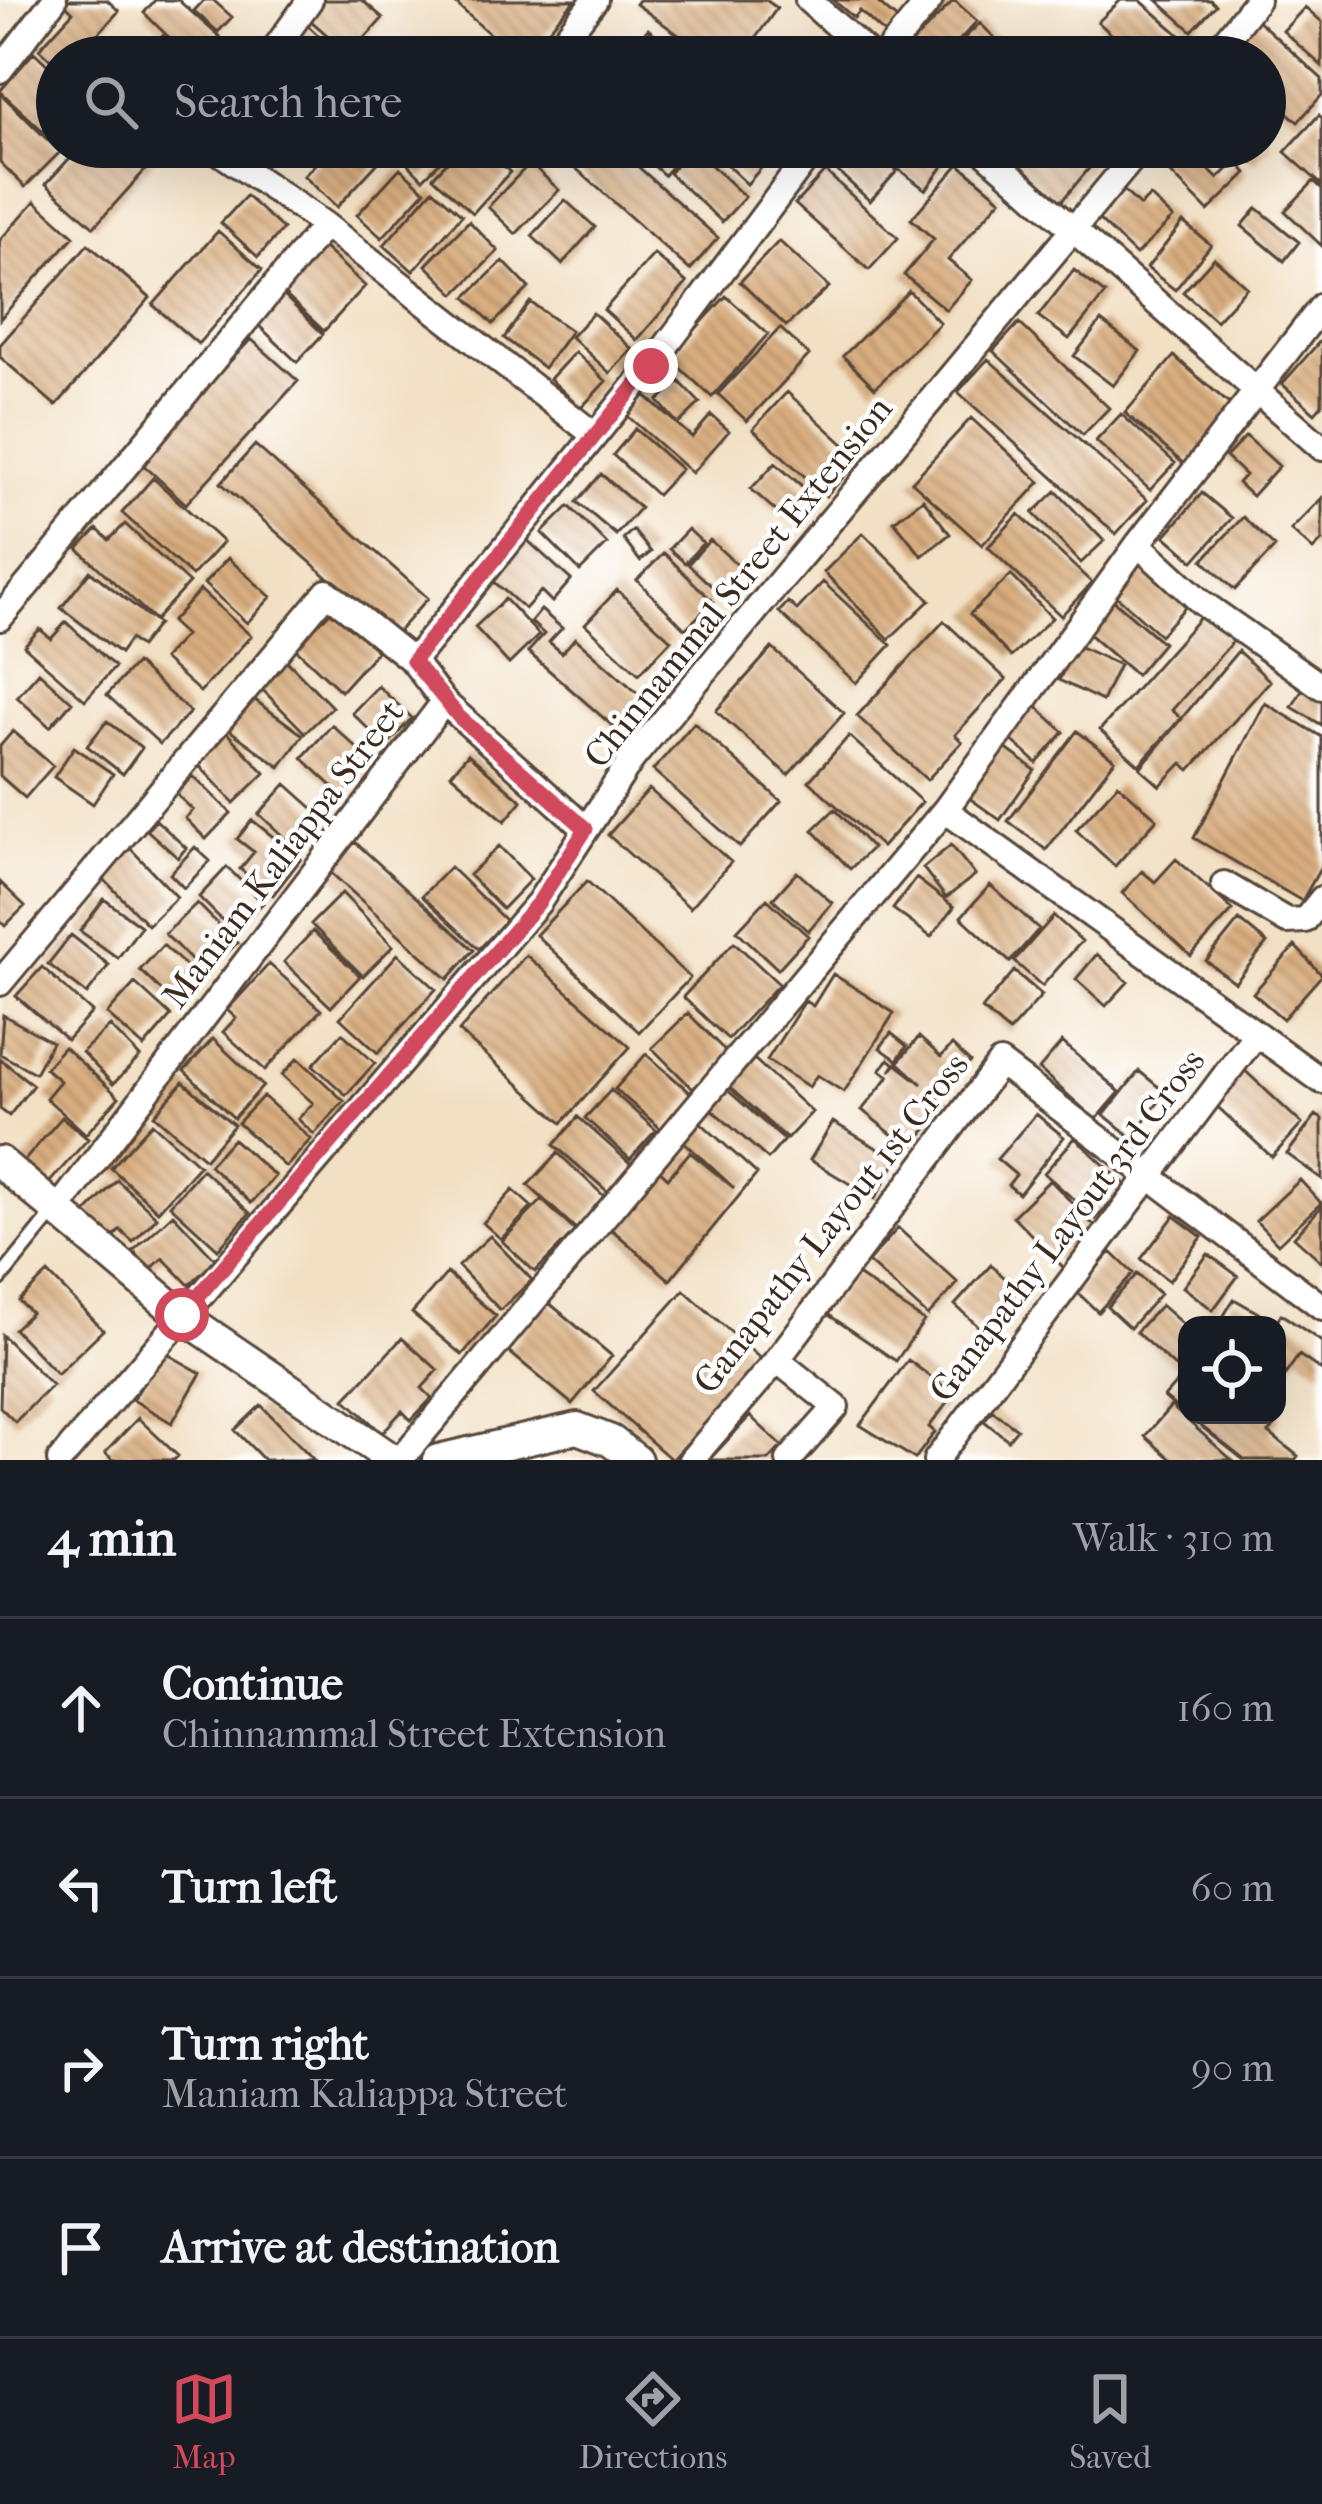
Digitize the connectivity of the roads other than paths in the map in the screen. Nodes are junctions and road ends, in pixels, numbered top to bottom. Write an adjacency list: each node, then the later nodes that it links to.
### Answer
1 (54, 0): 12 (street)
2 (310, 0): 7 (street)
3 (595, 0): 8 (street)
4 (808, 0): 9 (street)
5 (930, 0): 10 (street)
6 (1257, 0): 11 (street)
7 (284, 36)
8 (567, 36)
9 (848, 36)
10 (900, 36)
11 (1229, 36)
12 (0, 70)
13 (242, 168): 17 (street)
14 (799, 168): 21 (street, Maniam Kaliappa Street)
15 (1005, 168): 18 (street)
16 (1126, 168): 18 (street, Chinnammal Street Extension)
17 (325, 225): 21 (street); 24 (street)
18 (1078, 230): 20 (street); 29 (street, Chinnammal Street Extension)
19 (1322, 307): 20 (street)
20 (1259, 387): 22 (street); 23 (street)
21 (592, 433): 25 (street, Maniam Kaliappa Street)
22 (1322, 448)
23 (1138, 544): 26 (street); 28 (street)
24 (0, 618)
25 (413, 661): 27 (street, Maniam Kaliappa Street); 32 (street)
26 (1322, 687)
27 (444, 702): 29 (street); 37 (street, Maniam Kaliappa Street)
28 (945, 810): 33 (street); 43 (street)
29 (586, 829): 40 (street, Chinnammal Street Extension)
30 (1224, 884): 31 (street)
31 (1322, 899)
32 (0, 983)
33 (1256, 1034): 34 (street); 36 (street, Ganapathy Layout 3rd Cross)
34 (1322, 1081)
35 (0, 1162): 37 (street)
36 (1149, 1172): 39 (street, Ganapathy Layout 1st Cross); 41 (street, Ganapathy Layout 1st Cross); 48 (street, Ganapathy Layout 3rd Cross)
37 (58, 1209): 38 (lane); 40 (street)
38 (0, 1279)
39 (1322, 1307)
40 (182, 1315): 42 (street, Chinnammal Street Extension); 43 (street)
41 (777, 1360): 46 (street, Ganapathy Layout 1st Cross); 47 (street)
42 (60, 1460)
43 (396, 1460)
44 (438, 1460): 45 (street)
45 (636, 1460)
46 (691, 1460)
47 (789, 1460)
48 (936, 1460)

